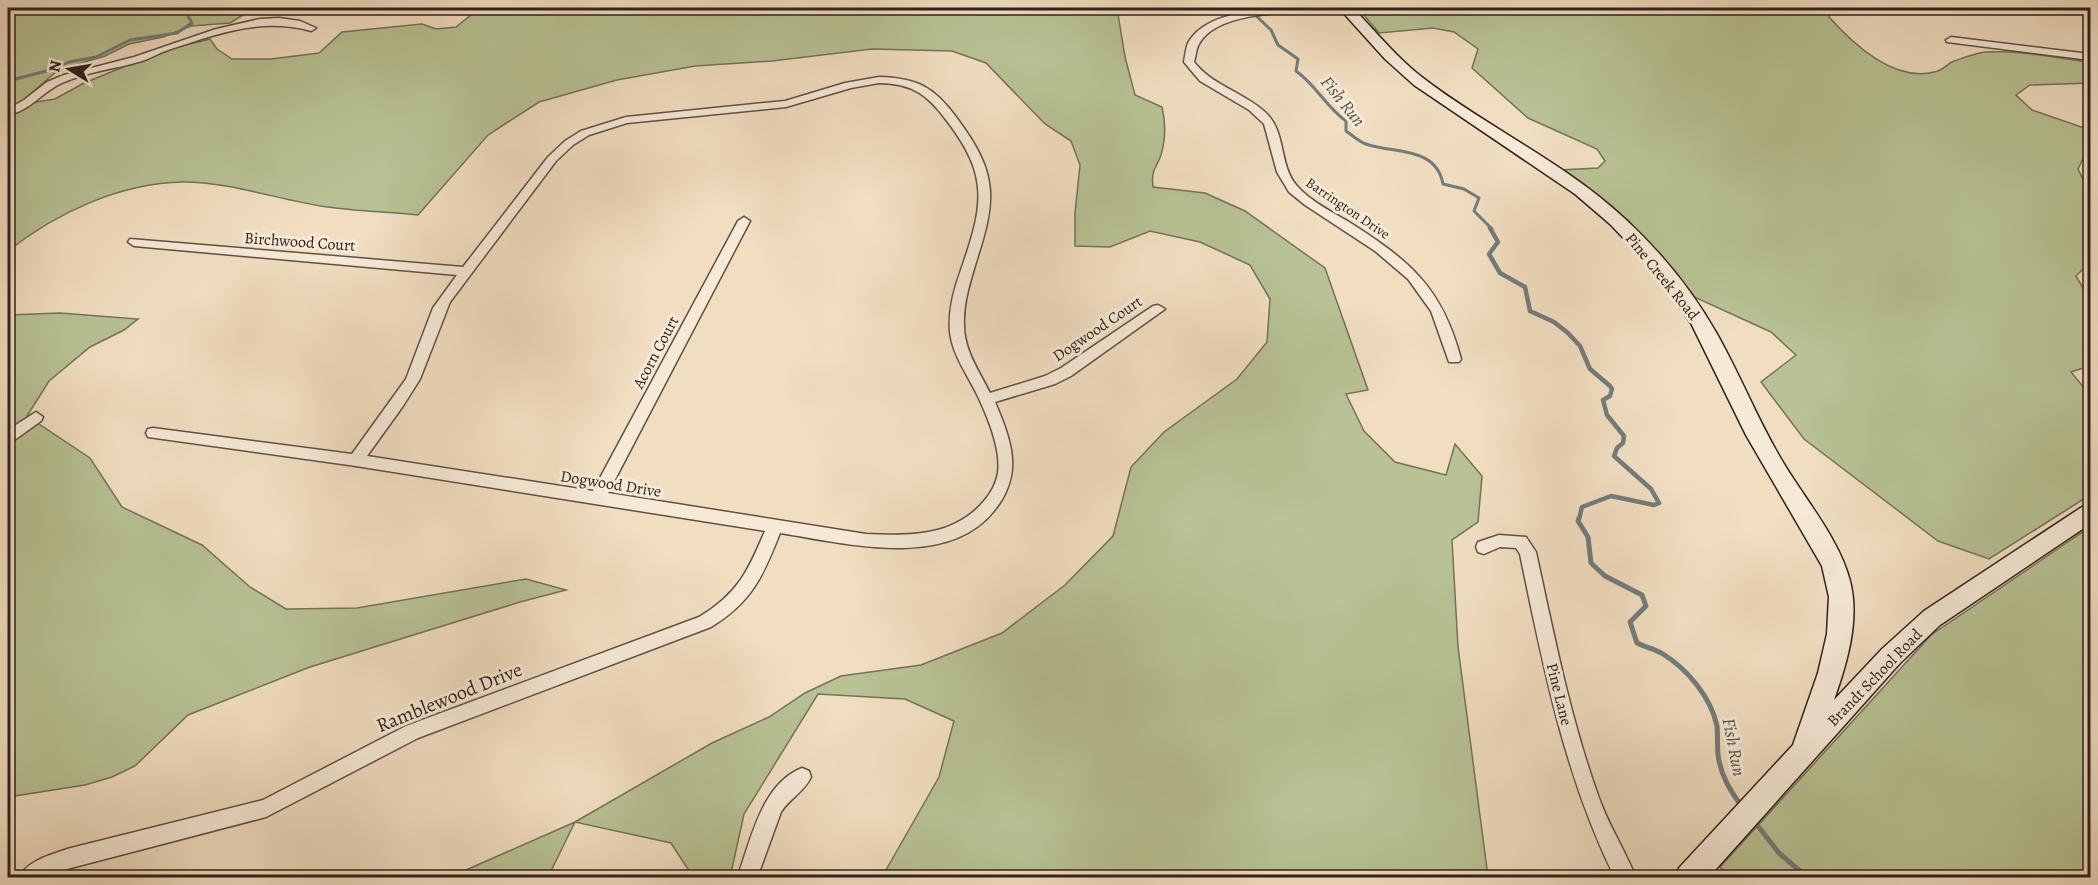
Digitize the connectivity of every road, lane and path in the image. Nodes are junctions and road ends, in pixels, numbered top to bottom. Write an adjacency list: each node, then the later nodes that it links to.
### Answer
1 (1301, 8): 2 (street, Barrington Drive); 12 (street, Barrington Drive)
2 (1334, 8)
3 (1346, 8): 22 (street, Pine Creek Road)
4 (311, 28): 7 (street)
5 (1951, 40): 6 (street)
6 (2091, 57)
7 (8, 112)
8 (744, 220): 18 (street, Acorn Court)
9 (134, 242): 10 (street, Birchwood Court)
10 (465, 271): 13 (street, Dogwood Drive); 17 (street, Dogwood Drive)
11 (1158, 309): 13 (street, Dogwood Court)
12 (1454, 359)
13 (987, 399): 20 (street, Dogwood Drive)
14 (36, 417): 16 (street)
15 (153, 433): 17 (street)
16 (8, 437)
17 (356, 460): 18 (street, Dogwood Drive)
18 (597, 499): 20 (street, Dogwood Drive)
19 (2091, 513): 22 (street, Brandt School Road)
20 (775, 527): 24 (street, Ramblewood Drive)
21 (1484, 547): 26 (street, Pine Lane)
22 (1806, 748): 27 (street, Brandt School Road)
23 (801, 777): 25 (street)
24 (29, 878)
25 (747, 878)
26 (1626, 878)
27 (1689, 878)

